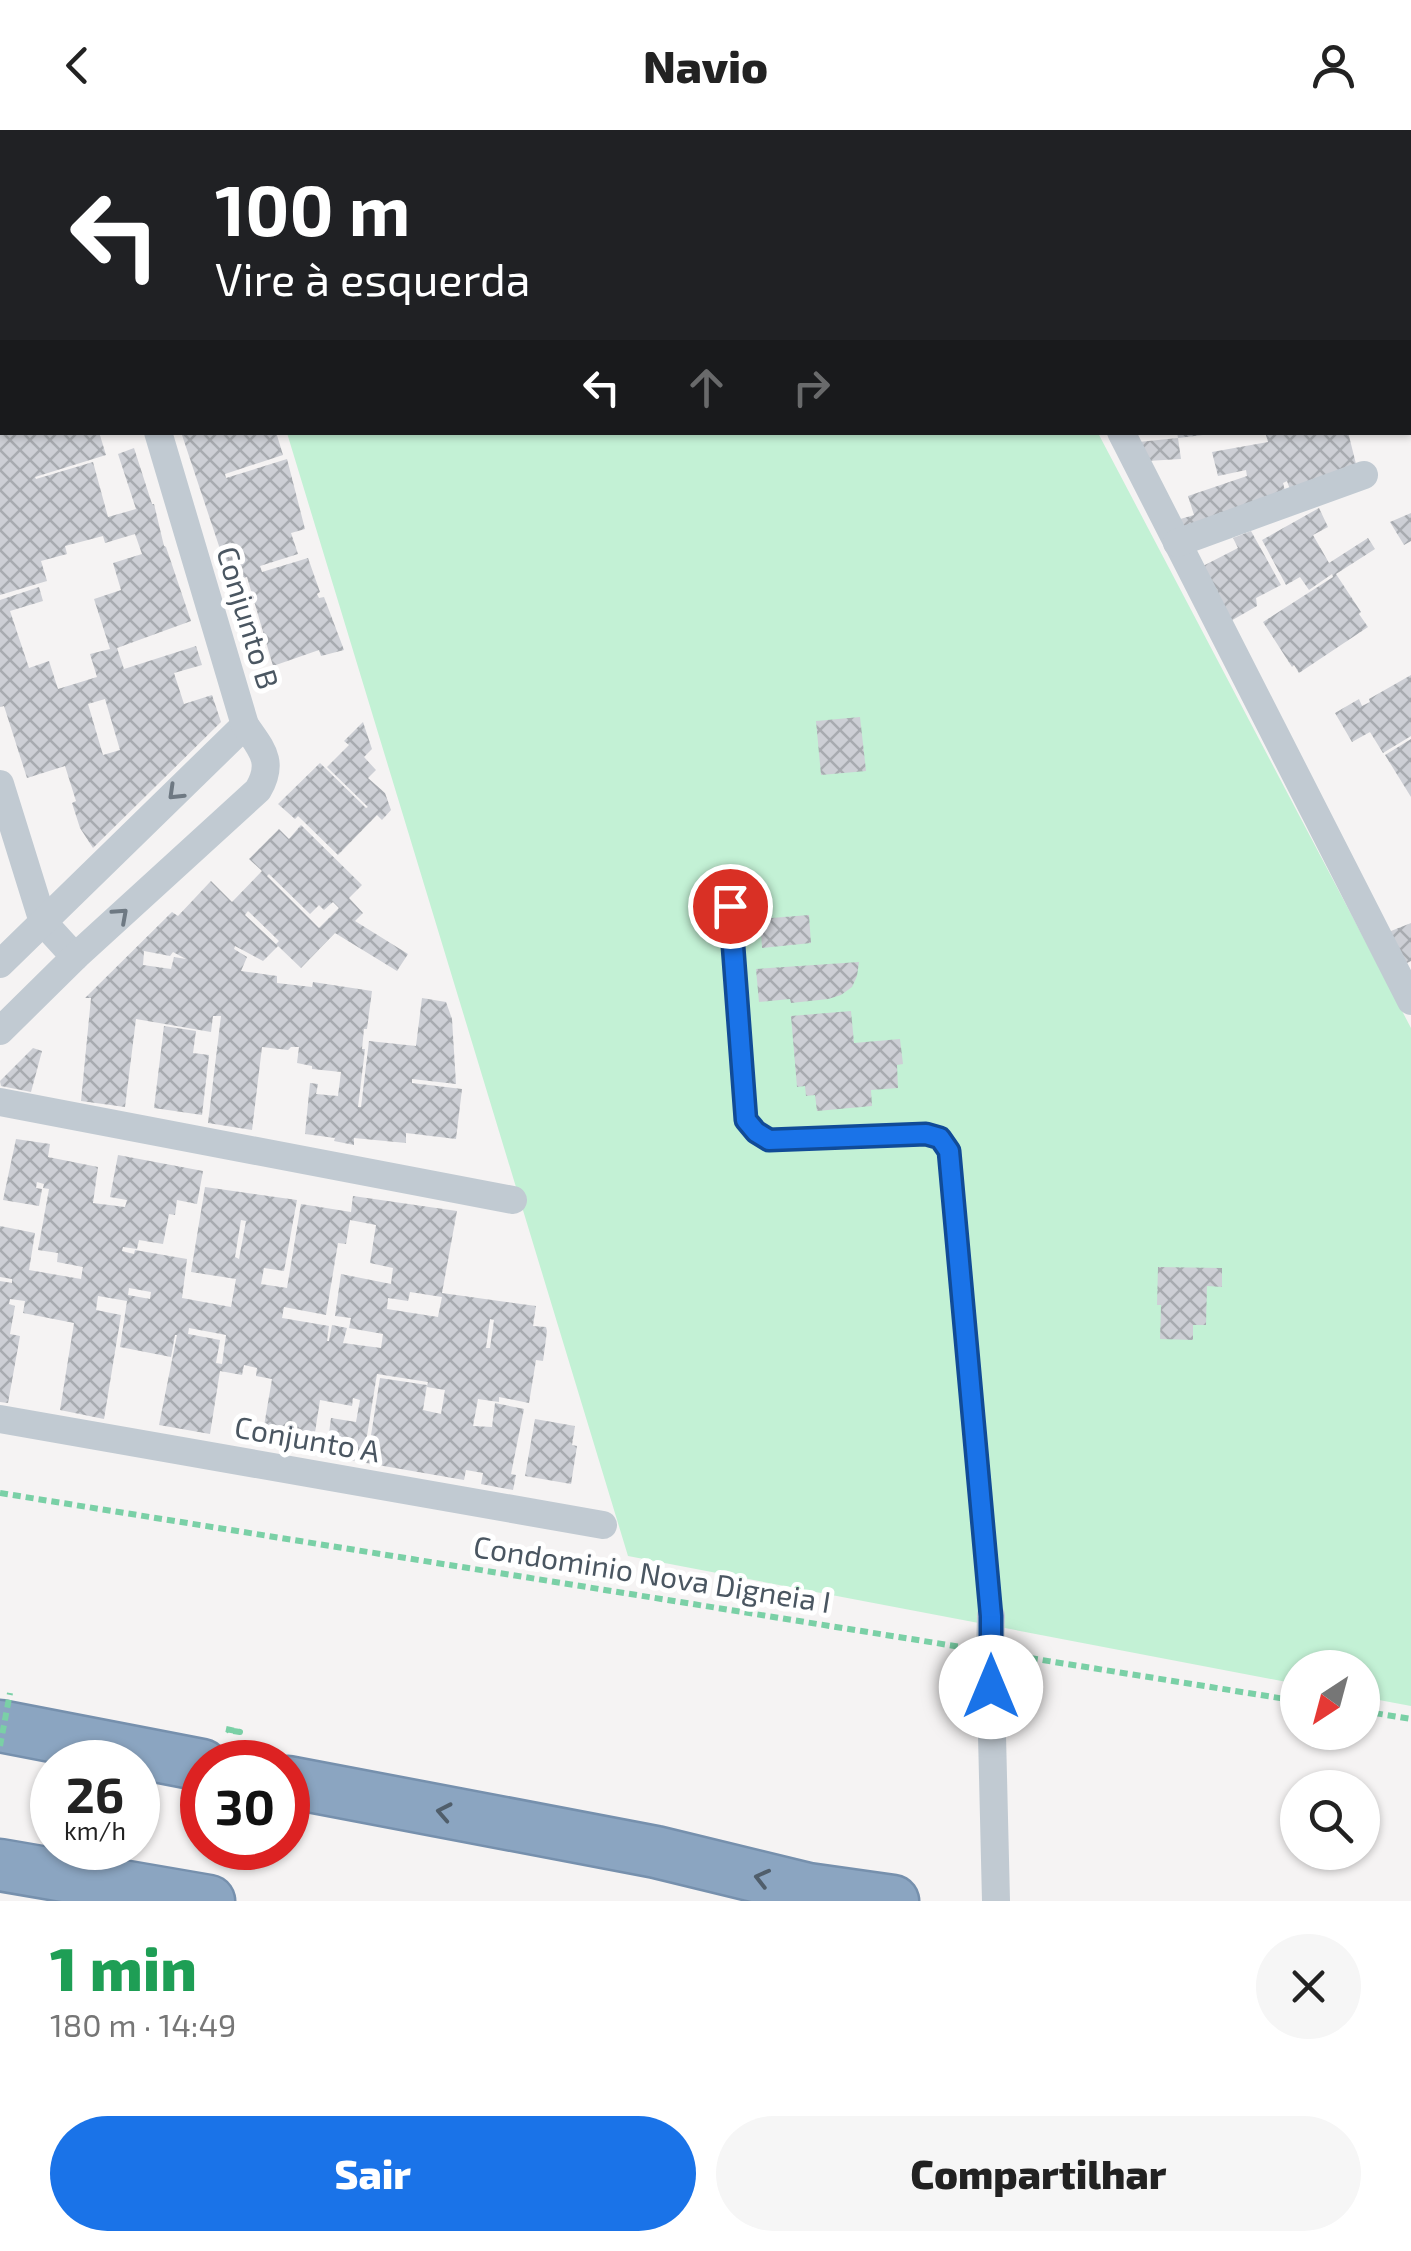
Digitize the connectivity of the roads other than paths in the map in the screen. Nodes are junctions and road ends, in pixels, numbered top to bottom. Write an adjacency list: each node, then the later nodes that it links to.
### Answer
1 (159, 435): 5 (street, Conjunto B)
2 (1123, 435): 4 (street)
3 (1364, 474): 4 (street)
4 (1177, 543): 11 (street)
5 (245, 725): 8 (street, Conjunto B, one-way to 8); 9 (street, one-way to 5)
6 (0, 784): 8 (street)
7 (730, 906): 17 (lane)
8 (43, 922): 9 (street); 10 (street, Conjunto B)
9 (74, 957): 12 (street)
10 (0, 964)
11 (1411, 1000)
12 (0, 1032)
13 (0, 1102): 14 (street)
14 (513, 1200)
15 (0, 1418): 16 (street, Conjunto A)
16 (603, 1526)
17 (991, 1616): 26 (street)
18 (5, 1710): 19 (highway)
19 (180, 1759)
20 (310, 1786): 21 (highway, one-way to 20)
21 (656, 1852): 24 (highway); 25 (highway, one-way to 21)
22 (0, 1864): 23 (highway)
23 (210, 1901)
24 (669, 1901)
25 (892, 1901)
26 (996, 1901)

